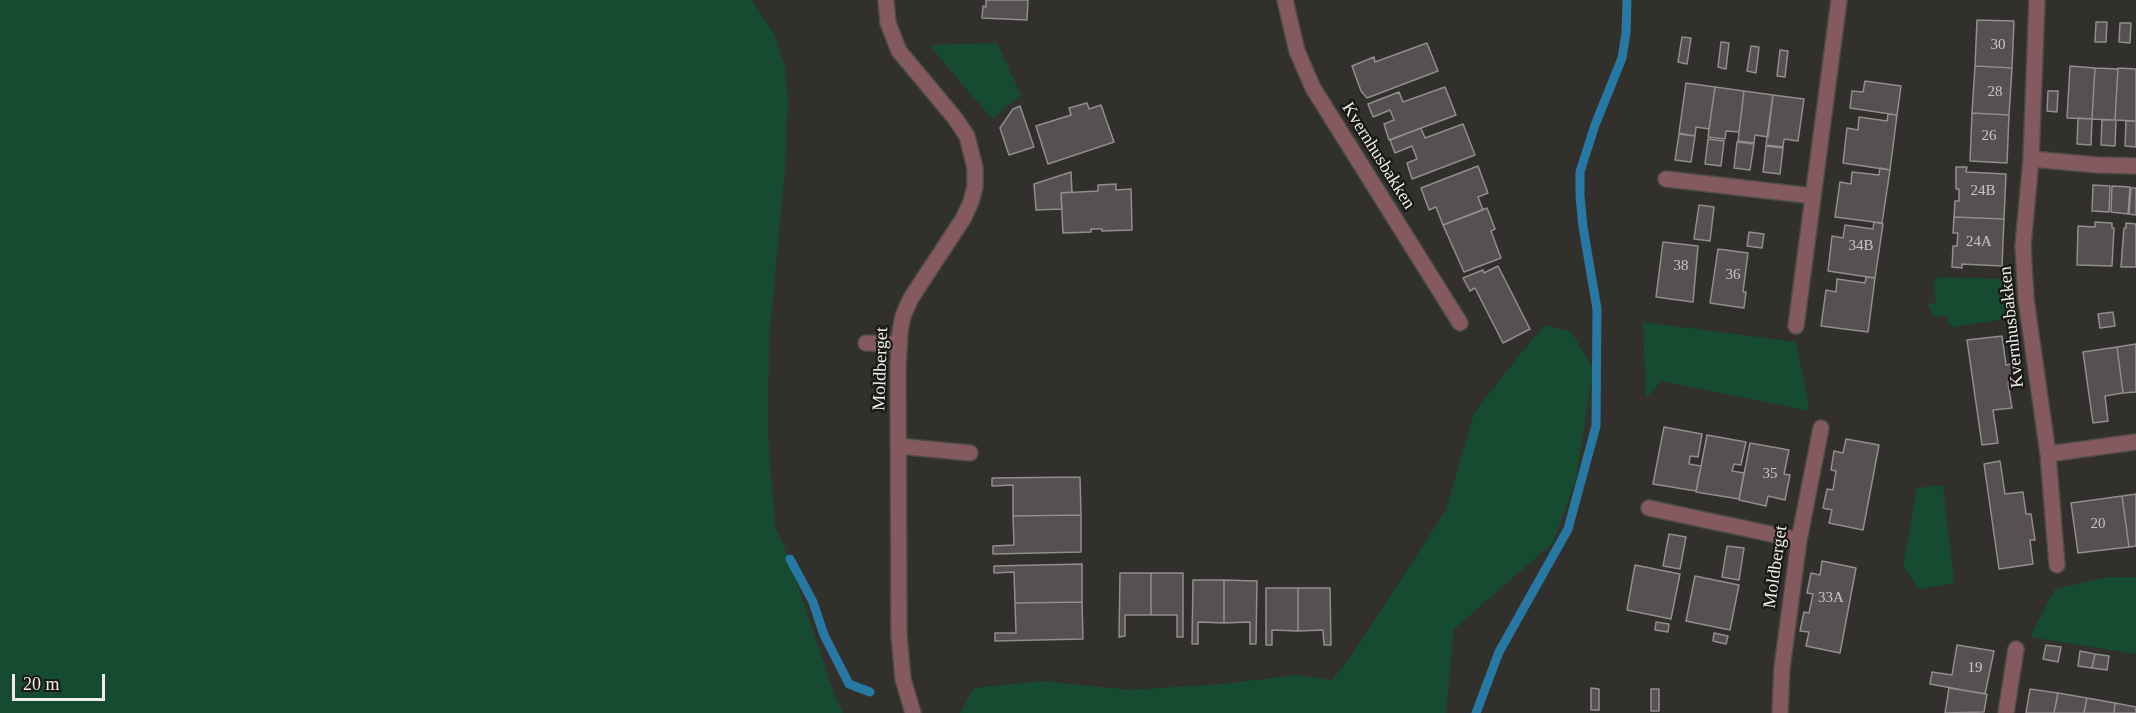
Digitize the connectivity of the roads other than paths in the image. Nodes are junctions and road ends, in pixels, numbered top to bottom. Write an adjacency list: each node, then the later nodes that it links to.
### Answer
1 (886, 0): 12 (street, Moldberget)
2 (1285, 0): 9 (street, Kvernhusbakken)
3 (1839, 0): 8 (street)
4 (2037, 0): 5 (street, Kvernhusbakken)
5 (2031, 159): 6 (street); 17 (street, Kvernhusbakken)
6 (2136, 166)
7 (1666, 179): 8 (street)
8 (1813, 196): 10 (street)
9 (1460, 323)
10 (1796, 326)
11 (866, 343): 12 (street)
12 (898, 344): 15 (street, Moldberget)
13 (1821, 428): 19 (street, Moldberget)
14 (2136, 442): 17 (street)
15 (898, 446): 16 (street); 22 (street, Moldberget)
16 (970, 453)
17 (2048, 454): 20 (street, Kvernhusbakken)
18 (1649, 508): 19 (street)
19 (1799, 540): 23 (street, Moldberget)
20 (2057, 564)
21 (2016, 649): 24 (street)
22 (913, 713)
23 (1780, 713)
24 (2006, 713)

